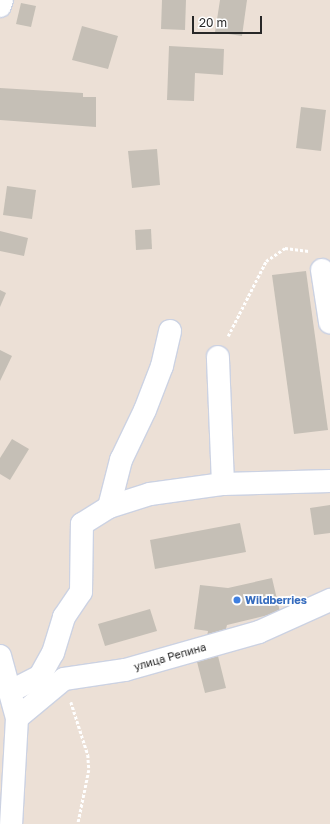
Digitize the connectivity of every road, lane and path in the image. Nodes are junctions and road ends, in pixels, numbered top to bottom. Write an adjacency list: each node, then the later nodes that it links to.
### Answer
1 (2, 0): 2 (street)
2 (0, 6)
3 (322, 270): 4 (street); 6 (path)
4 (330, 322)
5 (170, 331): 9 (street)
6 (218, 357): 8 (street)
7 (330, 482): 8 (street)
8 (223, 484): 9 (street)
9 (109, 507): 13 (street)
10 (330, 600): 12 (street, улица Репина)
11 (0, 656): 13 (street)
12 (64, 679): 14 (street); 16 (path)
13 (11, 691): 14 (street)
14 (17, 718): 15 (street)
15 (11, 824)
16 (78, 824)

